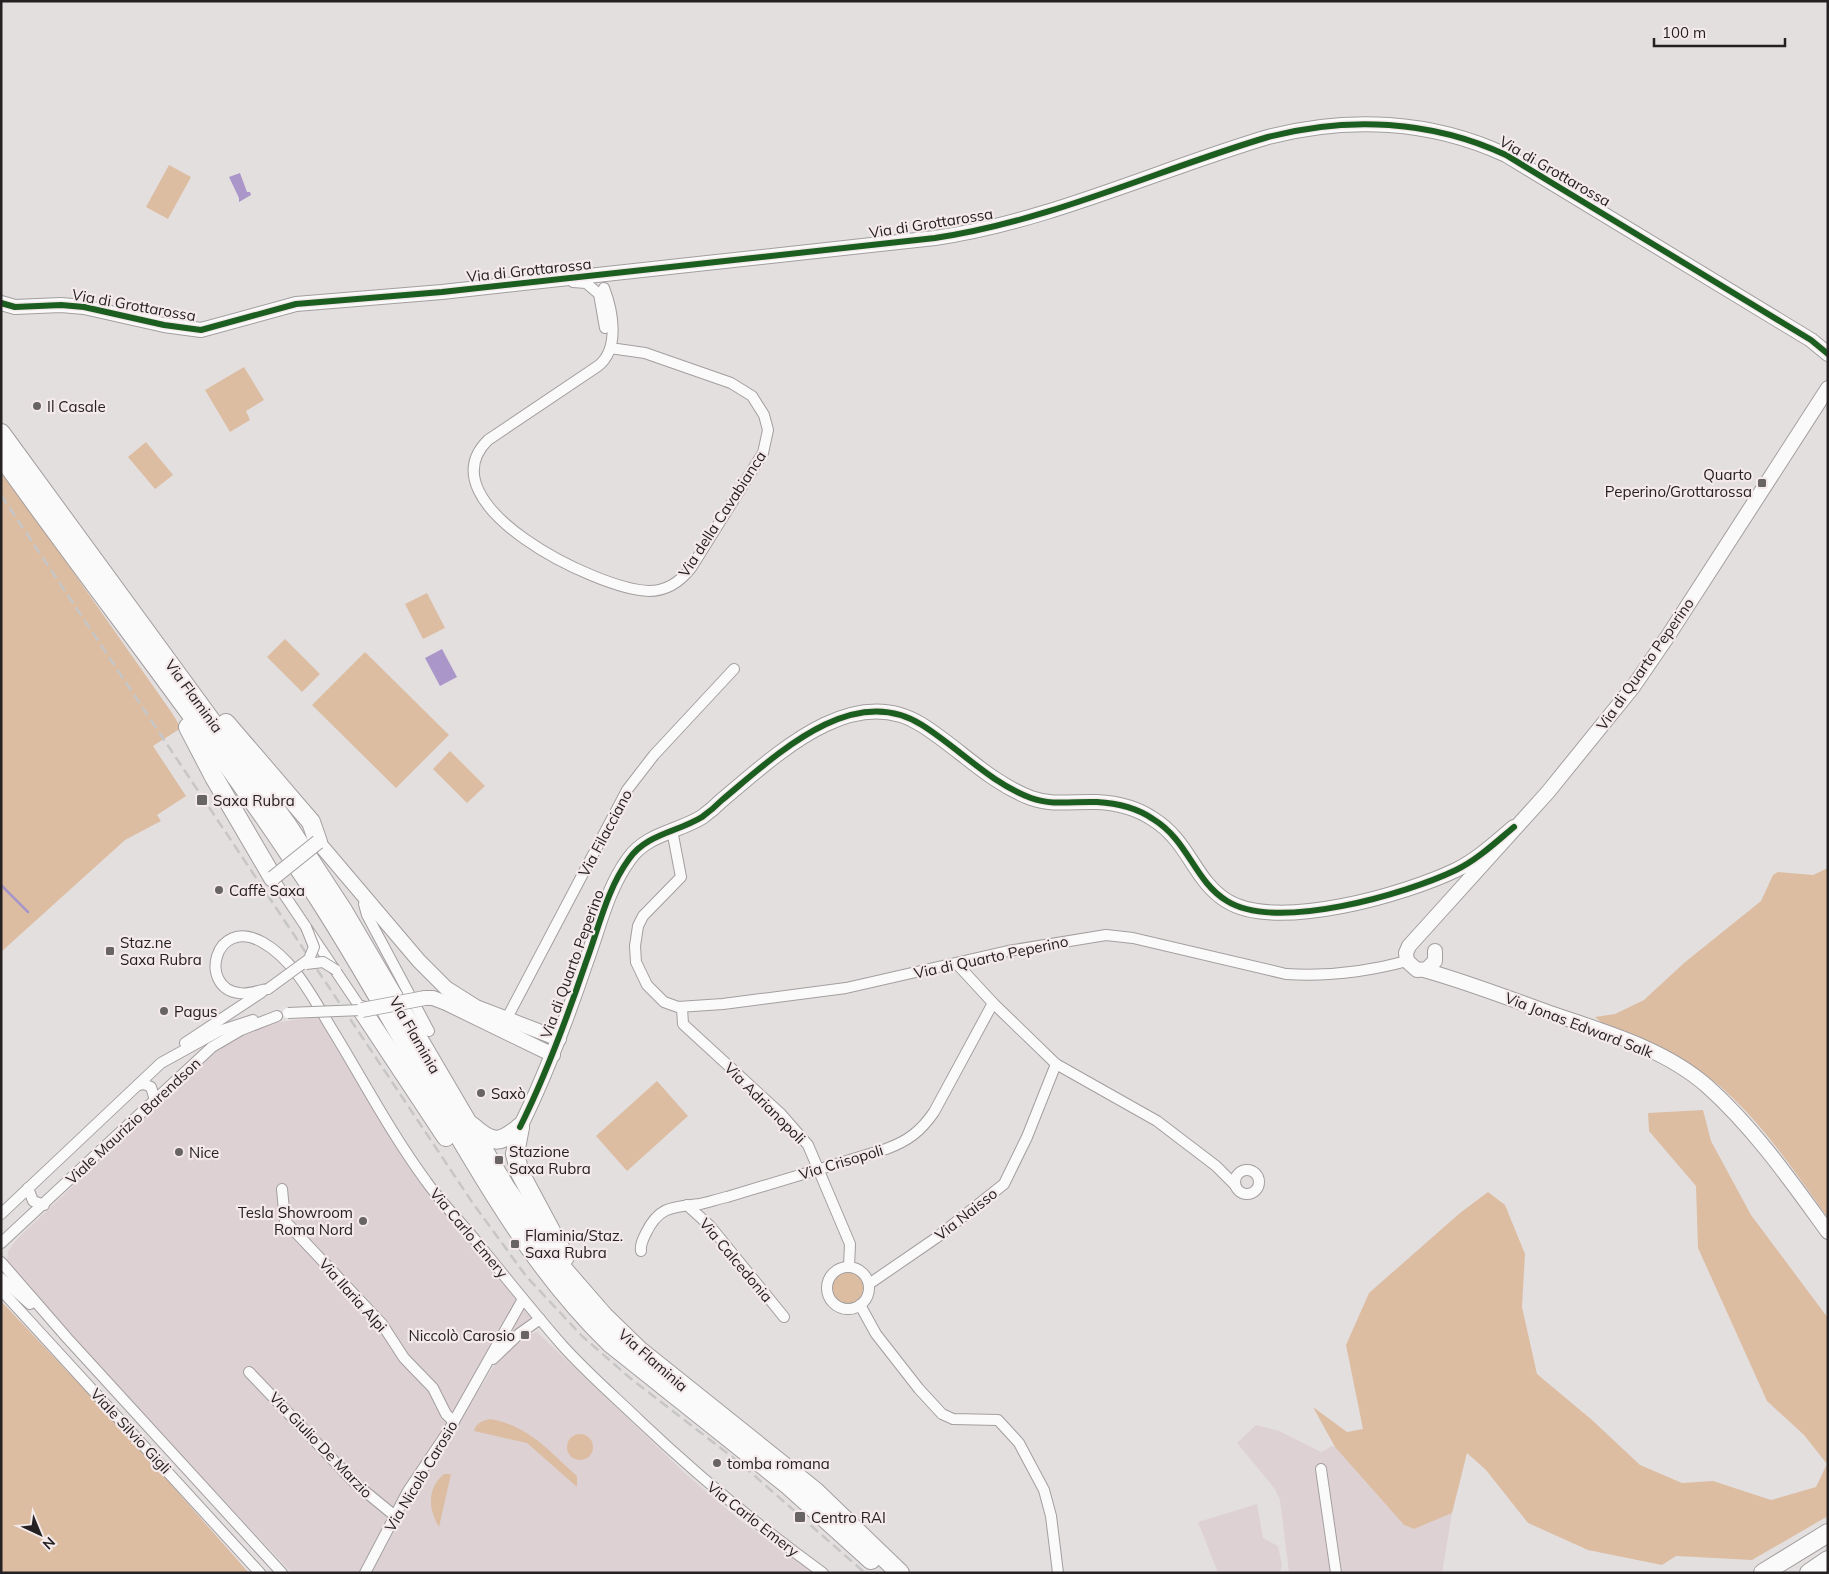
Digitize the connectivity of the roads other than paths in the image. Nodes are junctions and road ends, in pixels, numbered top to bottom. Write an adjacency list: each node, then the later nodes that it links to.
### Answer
1 (603, 281): 2 (street, Via di Grottarossa); 3 (street); 6 (street, Via di Grottarossa); 7 (street)
2 (535, 282): 3 (street); 4 (street, Via di Grottarossa)
3 (602, 301): 7 (street)
4 (1, 303)
5 (1828, 339): 6 (street)
6 (1811, 340): 8 (street, Via di Grottarossa)
7 (610, 348): 7 (street, Via della Cavabianca)
8 (1828, 354)
9 (1828, 389): 15 (street, Via di Quarto Peperino)
10 (1, 433): 14 (highway, Via Flaminia)
11 (1, 456): 13 (highway, Via Flaminia)
12 (734, 669): 39 (street, Via Filacciano)
13 (160, 674): 19 (highway); 55 (highway, Via Flaminia)
14 (179, 675): 17 (highway); 47 (highway, Via Flaminia)
15 (1514, 828): 18 (street); 20 (street, Via di Quarto Peperino)
16 (672, 830): 21 (street, Via di Quarto Peperino); 36 (street); 41 (street, Via di Quarto Peperino)
17 (318, 842): 19 (street, bridge); 23 (street)
18 (1447, 874): 20 (street); 21 (street)
19 (273, 878): 25 (street)
20 (1468, 881): 22 (street, Via di Quarto Peperino)
21 (1426, 882): 22 (street)
22 (1458, 893): 24 (street, Via di Quarto Peperino)
23 (366, 900): 39 (street); 40 (street)
24 (1436, 917): 26 (street, Via di Quarto Peperino); 27 (street)
25 (306, 927): 29 (street, bridge); 31 (street, bridge)
26 (1411, 944): 27 (street); 28 (street)
27 (1434, 948): 32 (street); 33 (street, Via Jonas Edward Salk)
28 (1407, 961): 30 (street, Via di Quarto Peperino); 32 (street)
29 (306, 964): 31 (street, bridge); 34 (street, bridge)
30 (957, 964): 35 (street); 36 (street, Via di Quarto Peperino)
31 (336, 970): 37 (street)
32 (1424, 970): 33 (street, Via Jonas Edward Salk)
33 (1464, 981): 57 (street, Via Jonas Edward Salk)
34 (268, 989): 43 (street); 65 (street, Via Carlo Emery)
35 (993, 1003): 44 (street); 49 (street, Via Crisopoli)
36 (682, 1008): 49 (street, Via Adrianopoli)
37 (362, 1010): 38 (street, Viale Maurizio Barendson, bridge); 42 (street, Viale Maurizio Barendson, bridge); 55 (highway)
38 (277, 1016): 43 (street, Viale Maurizio Barendson); 46 (street, Viale Maurizio Barendson)
39 (507, 1018): 41 (street)
40 (429, 1032)
41 (559, 1039): 42 (street, Via di Quarto Peperino)
42 (553, 1055): 48 (street, Via di Quarto Peperino)
43 (161, 1063): 45 (street, Viale Maurizio Barendson)
44 (1056, 1064): 50 (street); 63 (street, Via Naisso)
45 (138, 1085): 46 (street); 51 (street, Viale Maurizio Barendson)
46 (155, 1100): 53 (street, Viale Maurizio Barendson)
47 (462, 1116): 48 (highway); 67 (highway, Via Flaminia)
48 (520, 1127): 67 (highway)
49 (820, 1169): 54 (street, Via Crisopoli); 61 (street, Via Adrianopoli)
50 (1236, 1181)
51 (28, 1188): 53 (street); 56 (street, Viale Maurizio Barendson)
52 (282, 1188): 73 (street, Via Ilaria Alpi)
53 (44, 1205): 58 (street, Viale Maurizio Barendson)
54 (687, 1205): 59 (street, Via Crisopoli); 68 (street, Via Calcedonia)
55 (504, 1212): 83 (highway, Via Flaminia)
56 (1, 1214)
57 (1828, 1232)
58 (1, 1243)
59 (641, 1252)
60 (1, 1262): 70 (street)
61 (849, 1266): 63 (street); 66 (street)
62 (1, 1278): 70 (street)
63 (869, 1284): 66 (street)
64 (1, 1290): 79 (street, Viale Silvio Gigli)
65 (523, 1298): 69 (street, Via Carlo Emery); 72 (street, Via Nicolò Carosio)
66 (860, 1305): 85 (street)
67 (604, 1316): 84 (highway, Via Flaminia)
68 (784, 1317)
69 (540, 1319): 72 (street, Via Nicolò Carosio); 82 (street, Via Carlo Emery)
70 (68, 1339): 80 (street, Viale Silvio Gigli)
71 (249, 1372): 75 (street, Via Giulio De Marzio)
72 (477, 1380): 73 (street, Via Nicolò Carosio)
73 (454, 1422): 75 (street, Via Nicolò Carosio)
74 (1321, 1469): 86 (street)
75 (395, 1516): 81 (street, Via Nicolò Carosio)
76 (1828, 1533): 87 (highway)
77 (1828, 1537): 88 (highway)
78 (1828, 1560): 89 (highway)
79 (260, 1573)
80 (282, 1573)
81 (365, 1573)
82 (823, 1573)
83 (883, 1573)
84 (900, 1573)
85 (1058, 1573)
86 (1336, 1573)
87 (1763, 1573)
88 (1777, 1573)
89 (1809, 1573)

